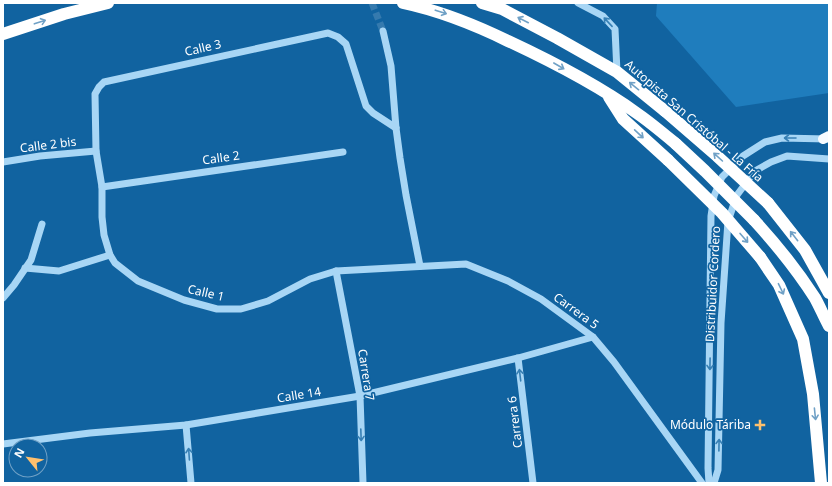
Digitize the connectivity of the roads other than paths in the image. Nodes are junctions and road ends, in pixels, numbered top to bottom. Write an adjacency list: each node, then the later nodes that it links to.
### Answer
1 (108, 3): 6 (highway, one-way to 1)
2 (403, 3): 8 (highway, one-way to 8)
3 (482, 3): 7 (highway, Autopista San Cristóbal - La Fría, one-way to 3)
4 (578, 3): 7 (street, one-way to 4)
5 (383, 31): 9 (street)
6 (3, 34)
7 (617, 72): 17 (highway, Autopista San Cristóbal - La Fría, one-way to 7, bridge)
8 (606, 93): 25 (highway, bridge); 37 (highway, one-way to 37, bridge)
9 (396, 128): 11 (street, Calle 3); 19 (street)
10 (827, 138): 35 (street, one-way to 35)
11 (96, 151): 14 (street, Calle 2 bis); 15 (street, Calle 3)
12 (343, 152): 15 (street, Calle 2)
13 (829, 159): 36 (street, Distribuidor Cordero, one-way to 13)
14 (3, 162)
15 (102, 187): 18 (street, Calle 1)
16 (42, 224): 20 (street)
17 (805, 250): 22 (highway); 23 (highway, Autopista San Cristóbal - La Fría)
18 (110, 255): 20 (street); 21 (street, Calle 1)
19 (420, 266): 21 (street, Calle 1); 26 (street, Carrera 5)
20 (25, 268): 24 (street)
21 (336, 272): 28 (street, Carrera 7)
22 (829, 275)
23 (829, 292)
24 (3, 298)
25 (828, 325)
26 (593, 337): 27 (street, Calle 14); 34 (street, Carrera 5)
27 (518, 358): 28 (street, Calle 14); 33 (street, Carrera 6, one-way to 27)
28 (360, 396): 29 (street, Calle 14); 32 (street, Carrera 7, one-way to 32)
29 (186, 424): 30 (street, Calle 14); 31 (street, one-way to 29)
30 (3, 444)
31 (191, 483)
32 (363, 483)
33 (533, 483)
34 (702, 483)
35 (709, 483)
36 (714, 483)
37 (821, 483)

